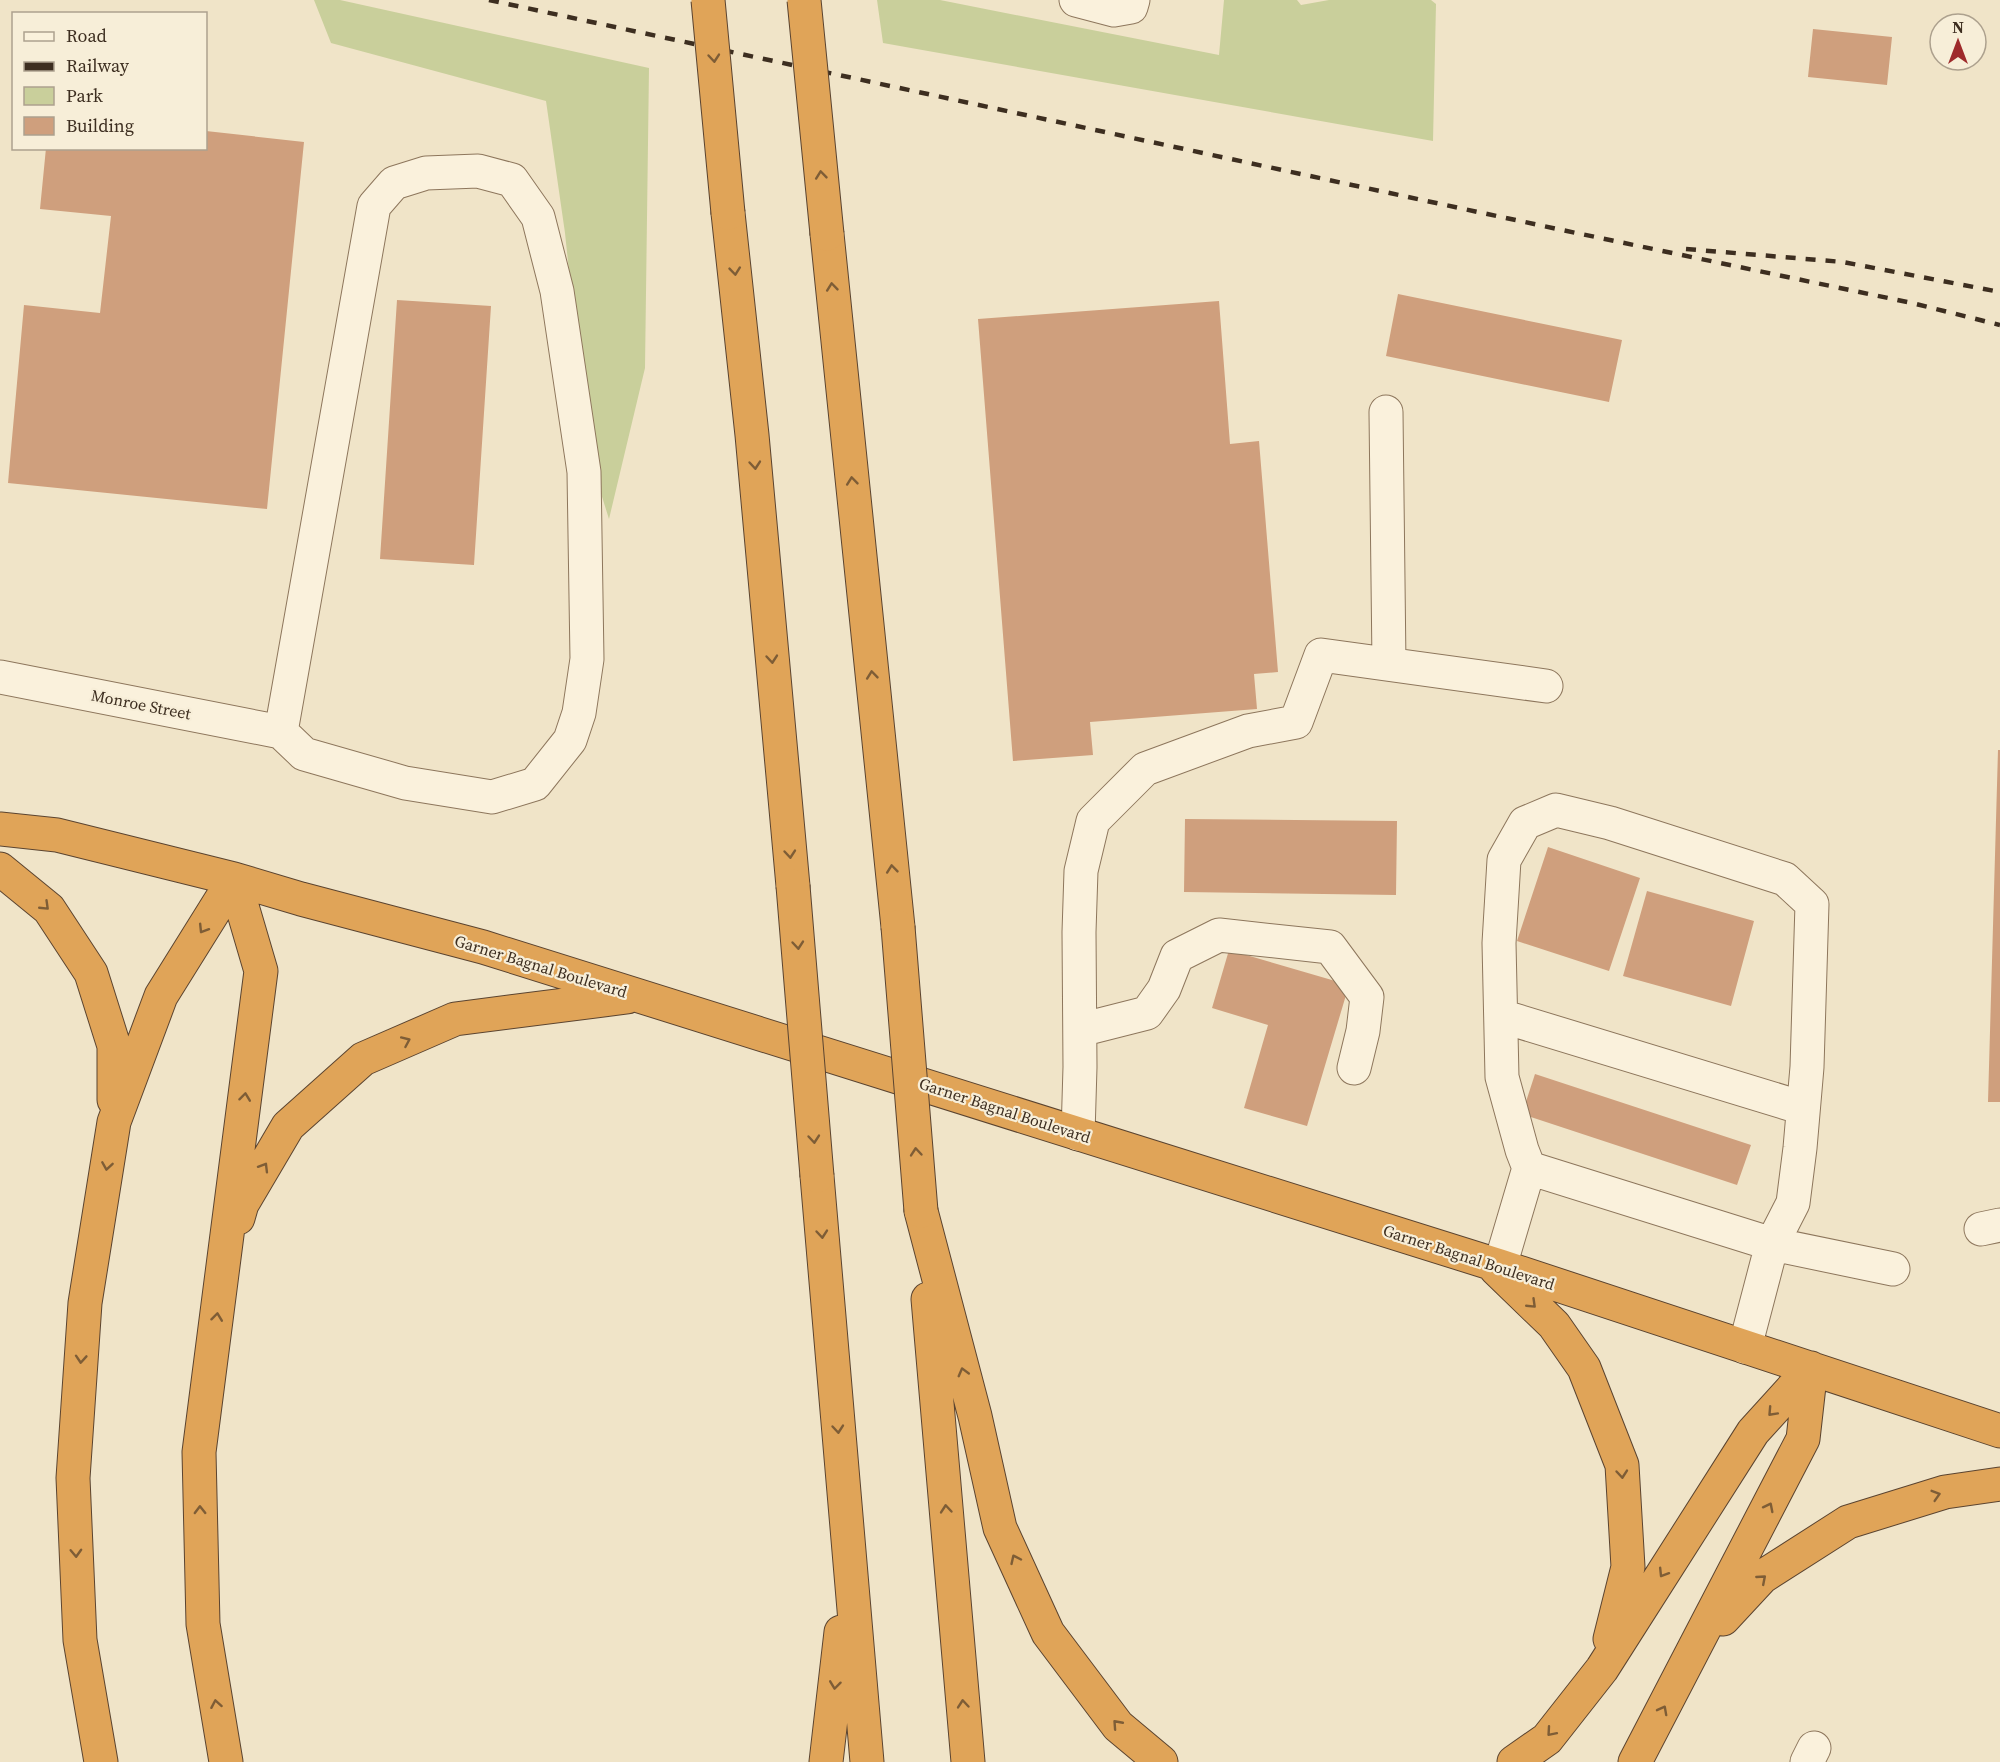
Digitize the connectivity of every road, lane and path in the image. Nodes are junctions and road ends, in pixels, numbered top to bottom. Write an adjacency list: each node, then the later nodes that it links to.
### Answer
1 (708, 0): 30 (highway, one-way to 30, bridge)
2 (804, 0): 21 (highway, one-way to 2, bridge)
3 (1076, 0): 4 (street)
4 (1133, 0)
5 (1386, 412): 6 (street)
6 (1389, 664): 8 (street); 15 (street)
7 (0, 677): 9 (street, Monroe Street)
8 (1546, 686)
9 (281, 732): 9 (street)
10 (0, 829): 12 (highway, Garner Bagnal Boulevard)
11 (0, 868): 18 (highway, one-way to 18)
12 (234, 879): 13 (highway, Garner Bagnal Boulevard); 18 (highway, one-way to 18); 25 (highway, one-way to 12)
13 (639, 996): 19 (highway, Garner Bagnal Boulevard); 25 (highway, one-way to 13)
14 (1501, 1016): 17 (street); 17 (street); 20 (street)
15 (1080, 1030): 16 (street); 19 (street)
16 (1354, 1068)
17 (1803, 1108): 22 (street)
18 (114, 1122): 33 (highway, one-way to 33)
19 (1078, 1134): 23 (highway, Garner Bagnal Boulevard)
20 (1529, 1168): 22 (street); 23 (street)
21 (921, 1211): 37 (highway, one-way to 21); 38 (highway, one-way to 21)
22 (1772, 1244): 24 (street); 26 (street)
23 (1495, 1265): 26 (highway, Garner Bagnal Boulevard); 32 (highway, one-way to 32)
24 (1893, 1269)
25 (221, 1280): 34 (highway, one-way to 25)
26 (1745, 1347): 27 (highway, Garner Bagnal Boulevard)
27 (1811, 1368): 28 (highway, Garner Bagnal Boulevard); 31 (highway, one-way to 27); 32 (highway, one-way to 32)
28 (2000, 1431)
29 (2000, 1484): 31 (highway, one-way to 29)
30 (849, 1565): 35 (highway, one-way to 35); 36 (highway)
31 (1694, 1652): 40 (highway, one-way to 31)
32 (1602, 1669): 39 (highway, one-way to 39)
33 (101, 1762)
34 (226, 1762)
35 (826, 1762)
36 (867, 1762)
37 (968, 1762)
38 (1161, 1762)
39 (1514, 1762)
40 (1635, 1762)

